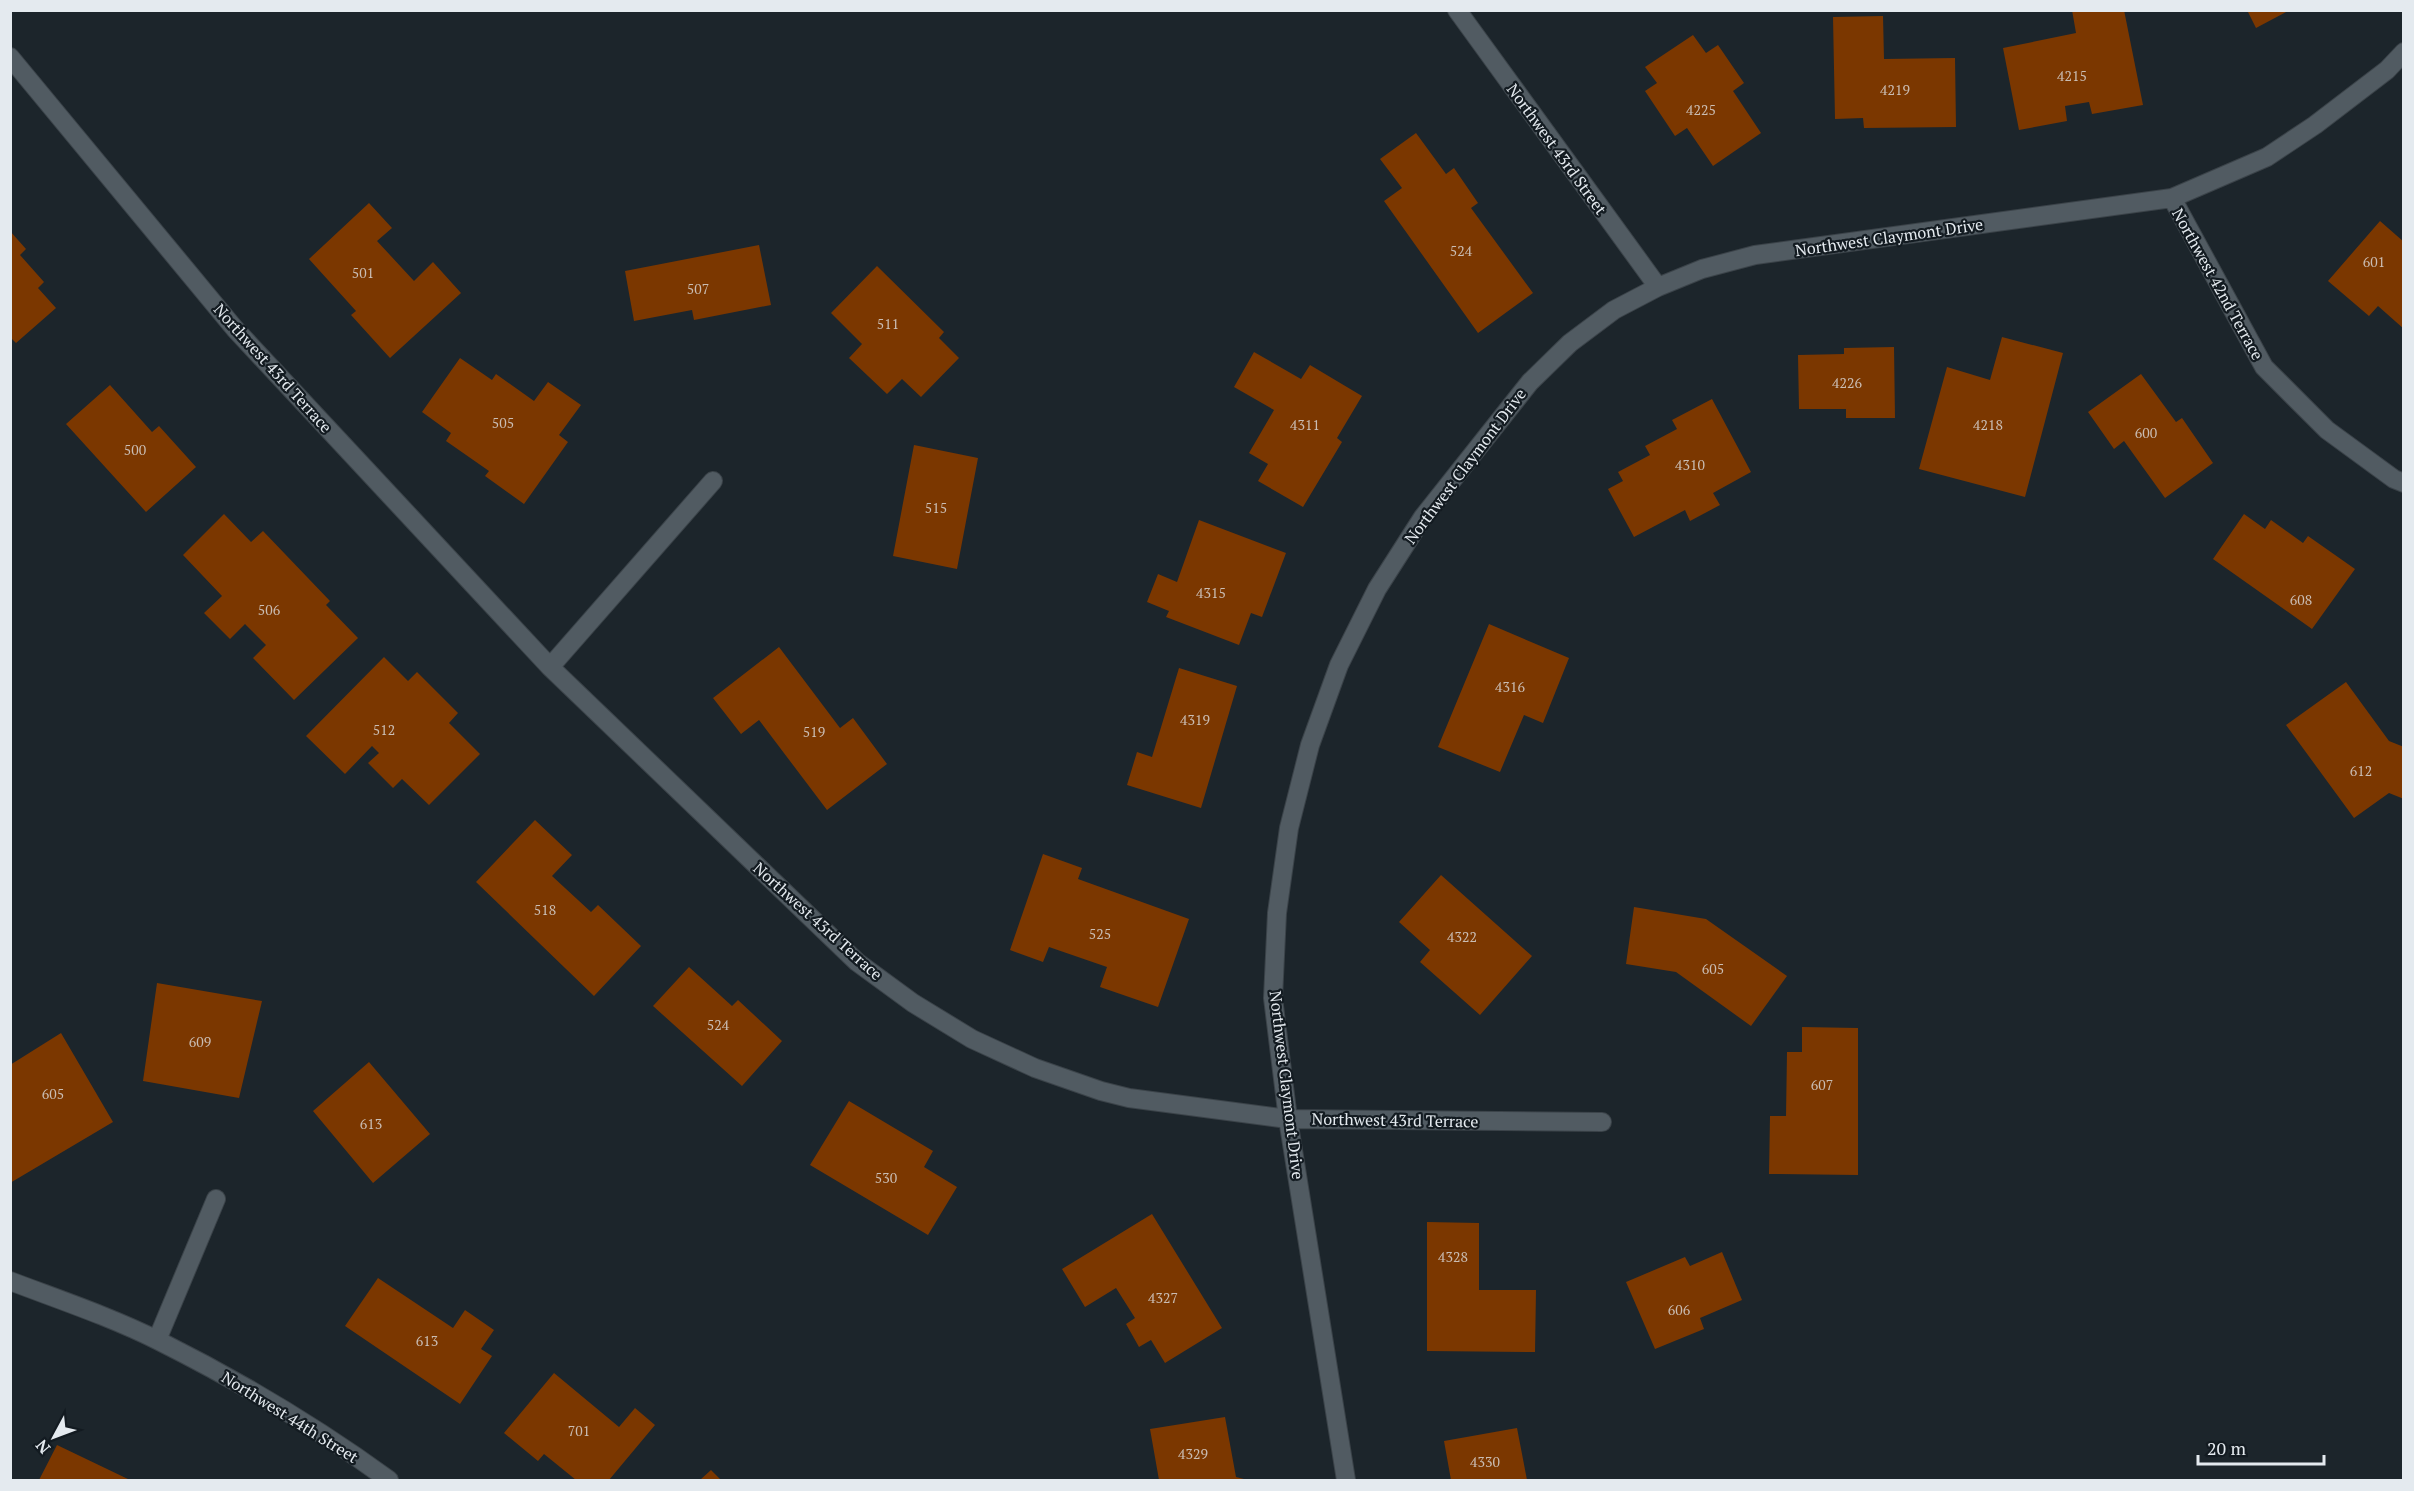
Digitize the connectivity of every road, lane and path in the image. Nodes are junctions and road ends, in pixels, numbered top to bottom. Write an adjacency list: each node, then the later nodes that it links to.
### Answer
1 (1456, 10): 5 (street, Northwest 43rd Street)
2 (2403, 52): 4 (street, Northwest Claymont Drive)
3 (10, 57): 8 (street, Northwest 43rd Terrace)
4 (2172, 198): 5 (street, Northwest Claymont Drive); 7 (street, Northwest 42nd Terrace)
5 (1658, 287): 9 (street, Northwest Claymont Drive)
6 (713, 481): 8 (street)
7 (2403, 483)
8 (550, 667): 9 (street, Northwest 43rd Terrace)
9 (1288, 1119): 10 (street, Northwest 43rd Terrace); 15 (street, Northwest Claymont Drive)
10 (1602, 1122)
11 (216, 1198): 13 (street)
12 (10, 1281): 13 (street, Northwest 44th Street)
13 (157, 1340): 14 (street, Northwest 44th Street)
14 (389, 1480)
15 (1346, 1480)

